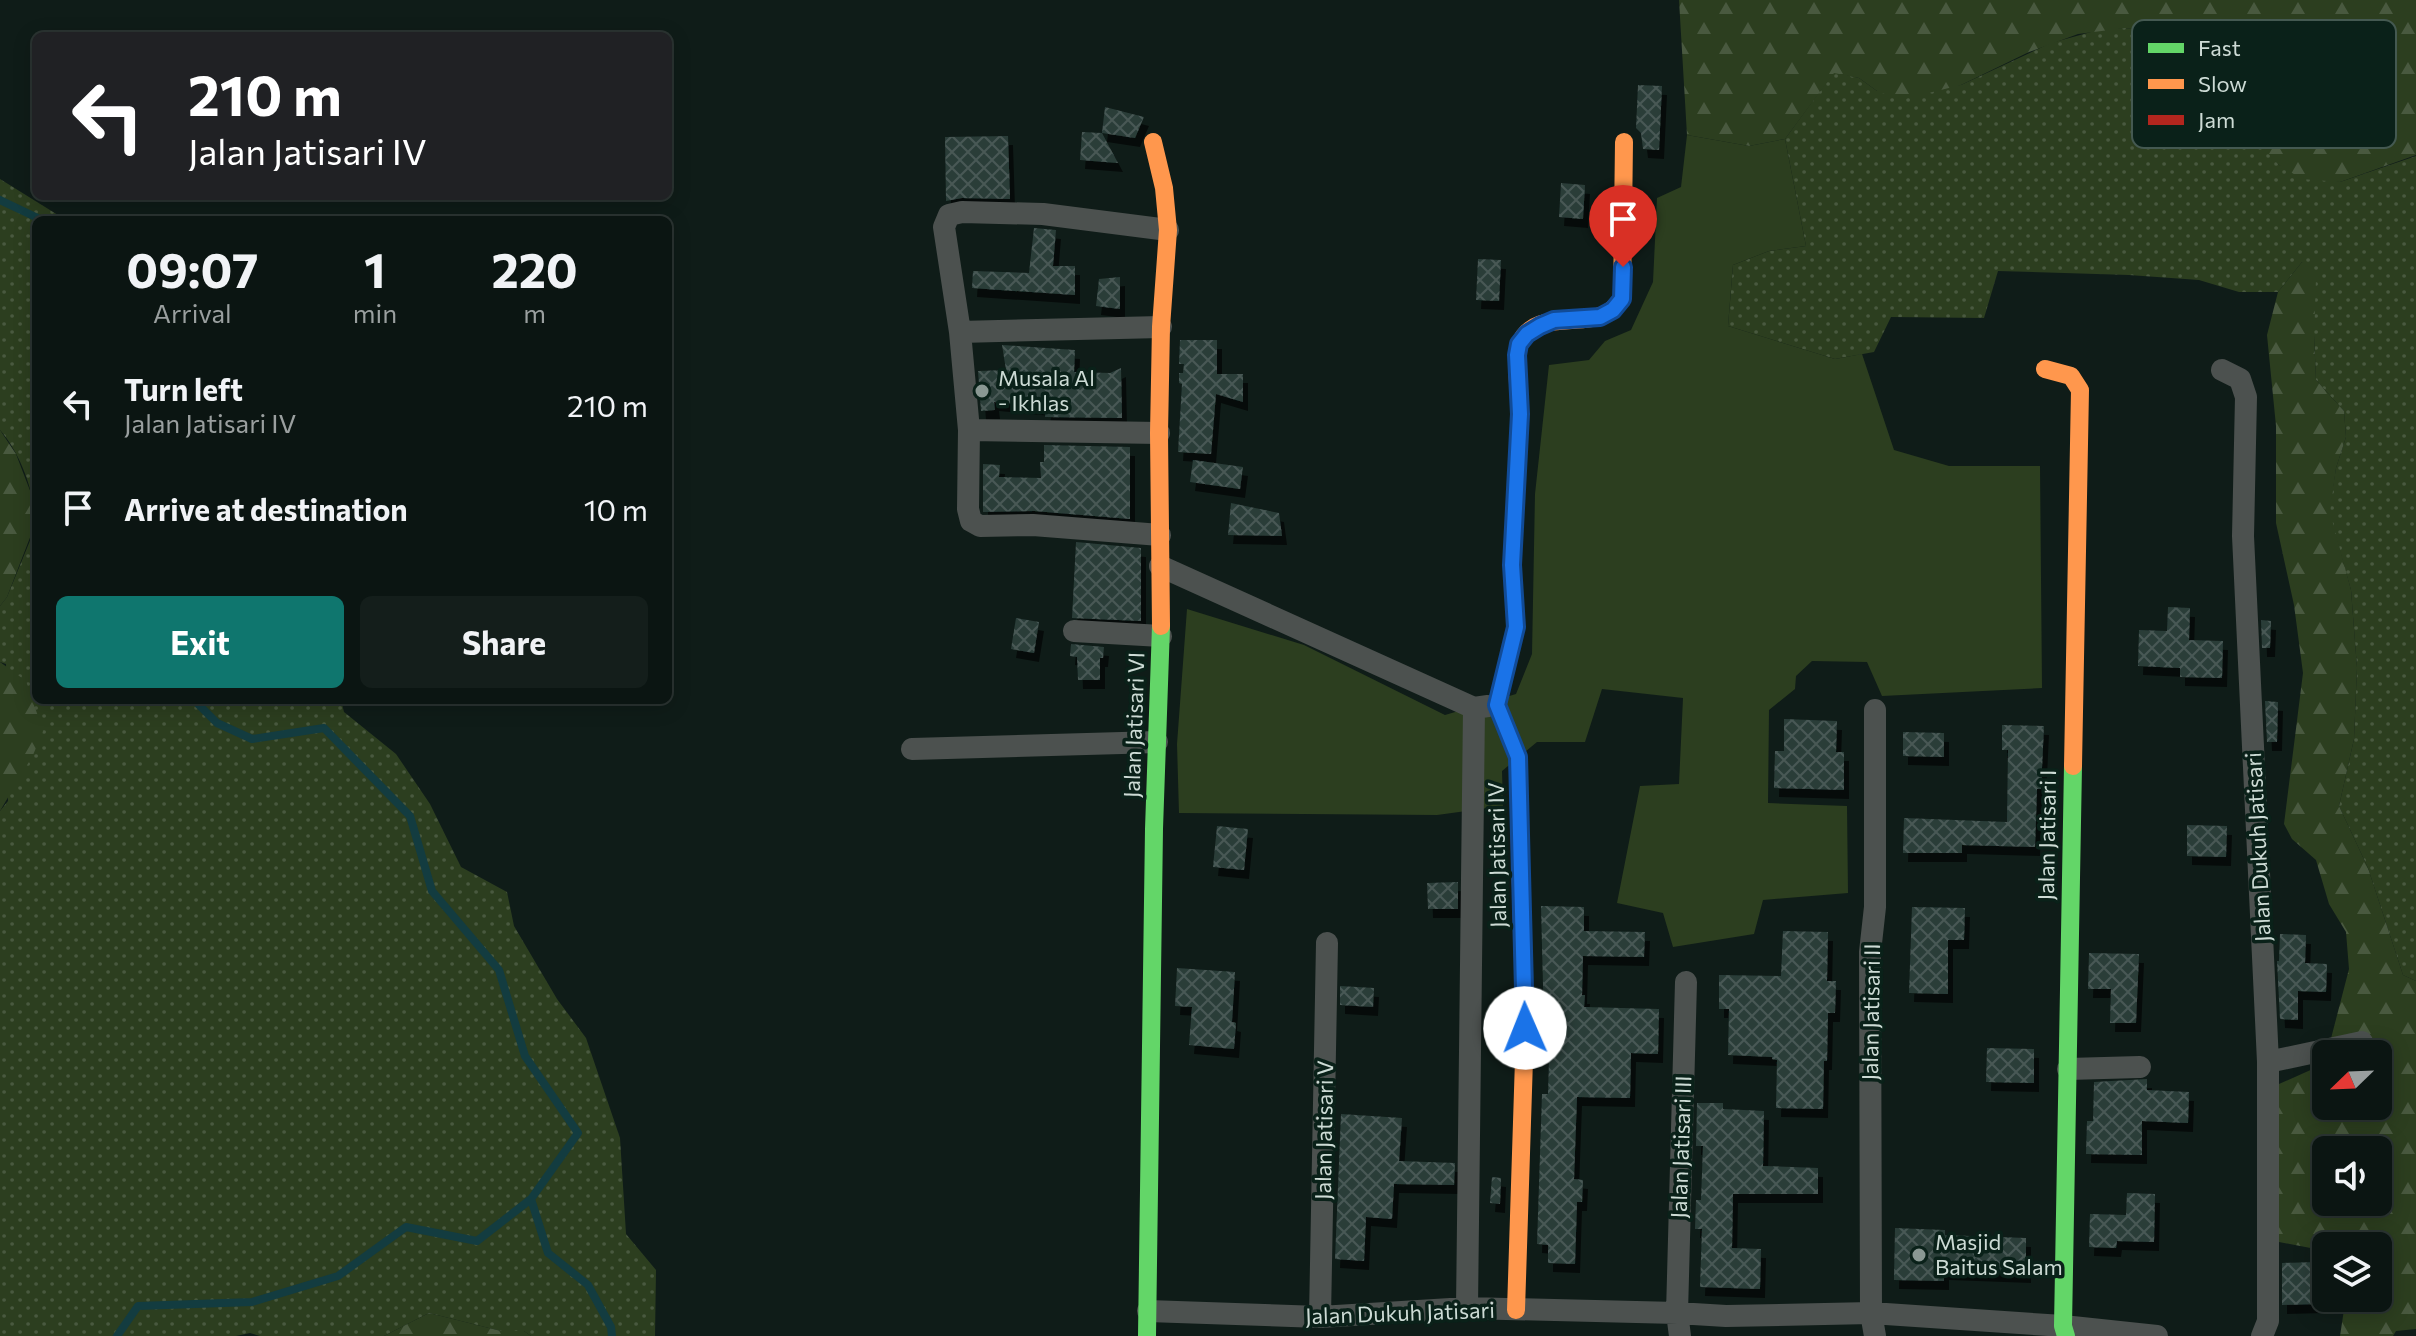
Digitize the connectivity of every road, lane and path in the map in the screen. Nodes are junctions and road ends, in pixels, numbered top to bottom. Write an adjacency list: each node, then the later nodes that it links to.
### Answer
1 (1153, 142): 3 (street, Jalan Jatisari VI)
2 (1624, 142): 14 (street)
3 (1168, 230): 4 (street, Jalan Jatisari VI); 5 (street)
4 (1161, 327): 5 (street); 9 (street, Jalan Jatisari VI)
5 (960, 332): 8 (street)
6 (2045, 369): 23 (street, Jalan Jatisari I)
7 (2222, 370): 21 (street, Jalan Dukuh Jatisari)
8 (969, 430): 9 (street); 10 (street)
9 (1159, 433): 10 (street, Jalan Jatisari VI)
10 (1160, 535): 11 (street, Jalan Jatisari VI)
11 (1160, 566): 13 (street, Jalan Jatisari VI); 14 (street)
12 (1074, 631): 13 (street)
13 (1161, 636): 16 (street, Jalan Jatisari VI)
14 (1486, 706): 24 (street); 25 (street, Jalan Jatisari IV)
15 (1875, 710): 28 (street, Jalan Jatisari II)
16 (1157, 742): 17 (street); 26 (street, Jalan Jatisari VI)
17 (912, 749)
18 (1327, 943): 29 (street, Jalan Jatisari V)
19 (1686, 982): 27 (street, Jalan Jatisari III)
20 (2312, 1053): 21 (street)
21 (2268, 1062): 35 (street, Jalan Dukuh Jatisari)
22 (2140, 1067): 23 (street)
23 (2068, 1069): 30 (street, Jalan Jatisari I)
24 (1467, 1308): 25 (street, Jalan Dukuh Jatisari); 29 (street, Jalan Dukuh Jatisari)
25 (1516, 1310): 27 (street, Jalan Dukuh Jatisari)
26 (1148, 1311): 29 (street, Jalan Dukuh Jatisari); 31 (street)
27 (1677, 1313): 28 (street, Jalan Dukuh Jatisari); 32 (street)
28 (1871, 1313): 30 (street, Jalan Dukuh Jatisari); 33 (street)
29 (1320, 1317)
30 (2064, 1331): 34 (street, Jalan Dukuh Jatisari)
31 (1147, 1336)
32 (1680, 1336)
33 (1875, 1336)
34 (2157, 1336)
35 (2262, 1336)

